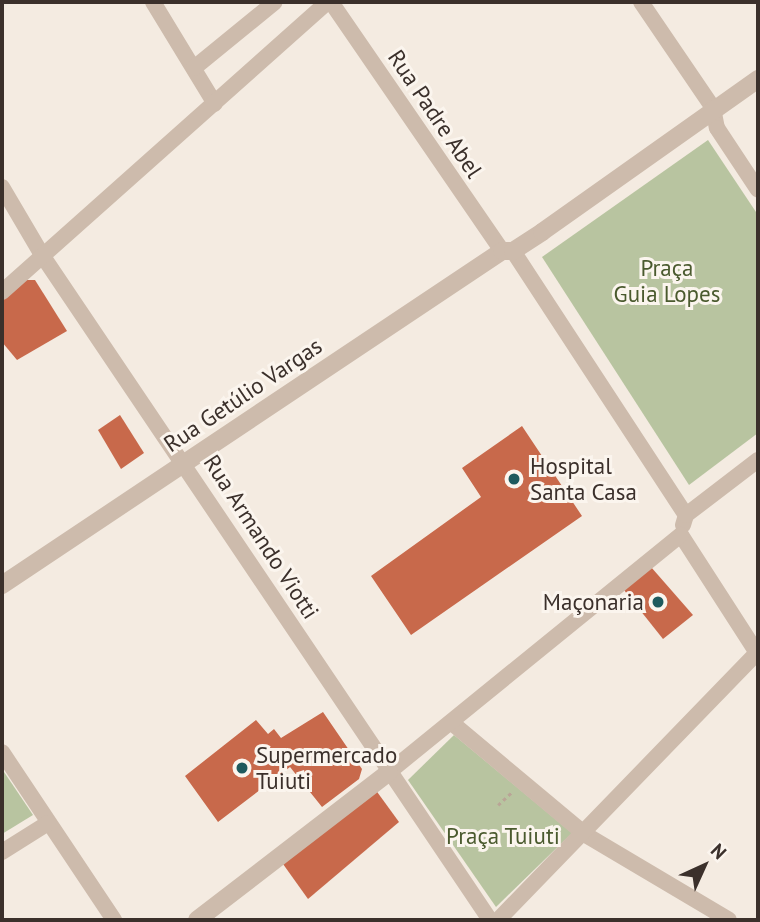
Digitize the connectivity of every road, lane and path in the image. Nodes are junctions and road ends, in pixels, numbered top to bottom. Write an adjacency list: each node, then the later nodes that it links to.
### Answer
1 (153, 2): 5 (street)
2 (275, 2): 5 (street)
3 (330, 2): 7 (street); 11 (street, Rua Padre Abel)
4 (641, 2): 8 (street)
5 (194, 68): 7 (street)
6 (758, 79): 8 (street)
7 (215, 104): 12 (street)
8 (711, 119): 10 (street); 11 (street)
9 (2, 187): 12 (street, Rua Armando Viotti)
10 (758, 190)
11 (508, 251): 15 (street, Rua Getúlio Vargas); 16 (street)
12 (42, 255): 13 (street); 15 (street, Rua Armando Viotti)
13 (2, 292)
14 (758, 460): 16 (street)
15 (185, 463): 18 (street, Rua Getúlio Vargas); 22 (street, Rua Armando Viotti)
16 (686, 515): 17 (street)
17 (681, 535): 19 (street); 20 (street)
18 (2, 585)
19 (757, 653): 26 (street)
20 (452, 723): 22 (street); 26 (street)
21 (2, 752): 25 (street)
22 (389, 772): 29 (street); 30 (street)
23 (514, 789): 24 (path)
24 (498, 805)
25 (48, 823): 27 (street); 28 (street)
26 (586, 835): 31 (street); 32 (street)
27 (2, 852)
28 (114, 920)
29 (197, 920)
30 (490, 920)
31 (498, 920)
32 (729, 920)

